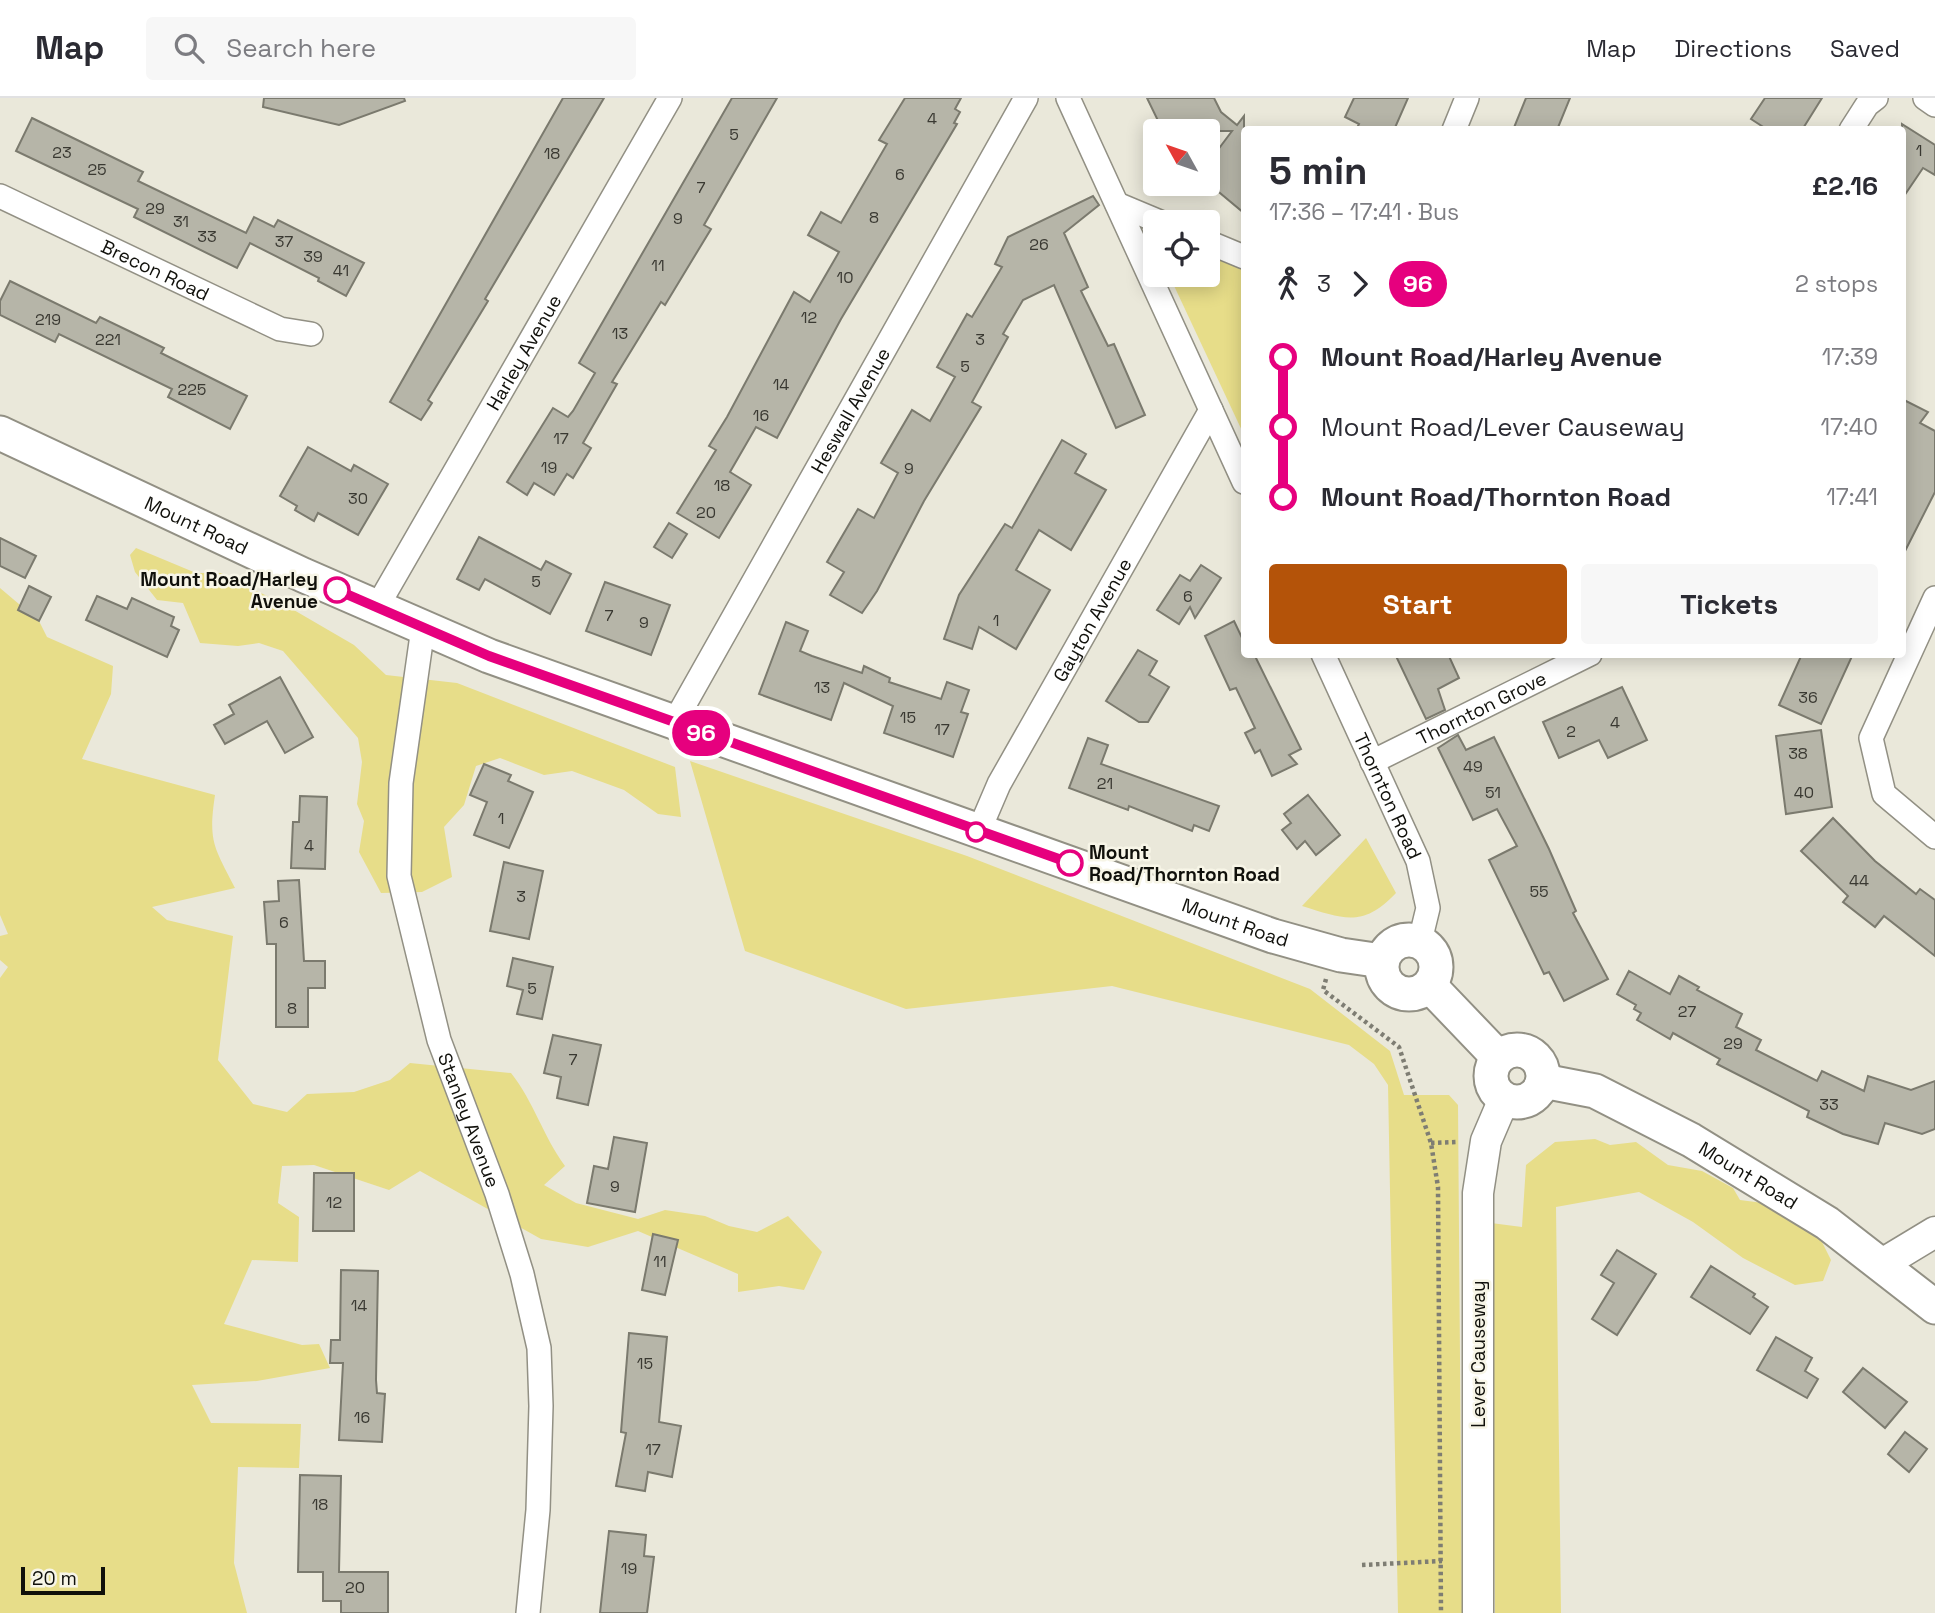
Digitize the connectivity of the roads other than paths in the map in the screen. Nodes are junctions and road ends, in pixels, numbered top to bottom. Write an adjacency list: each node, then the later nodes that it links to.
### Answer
1 (670, 98): 20 (street, Harley Avenue)
2 (1026, 98): 24 (street, Heswall Avenue)
3 (1068, 98): 11 (street)
4 (1467, 98): 8 (street)
5 (1875, 98): 9 (street)
6 (1924, 98): 7 (street)
7 (1935, 105)
8 (1456, 126)
9 (1854, 126)
10 (0, 196): 15 (street, Brecon Road)
11 (1117, 204): 12 (street); 16 (street)
12 (1143, 215)
13 (1220, 247): 14 (street)
14 (1241, 256)
15 (311, 334)
16 (1211, 410): 18 (street); 26 (street, Gayton Avenue)
17 (0, 433): 20 (main road, Mount Road)
18 (1241, 475)
19 (1935, 598): 27 (street)
20 (377, 607): 21 (main road, Mount Road)
21 (423, 628): 24 (main road, Mount Road); 37 (street, Stanley Avenue)
22 (1325, 658): 25 (street, Thornton Road)
23 (1582, 658): 25 (street, Thornton Grove)
24 (674, 723): 26 (main road, Mount Road)
25 (1372, 762): 28 (street, Thornton Road)
26 (978, 833): 29 (main road, Mount Road)
27 (1935, 837)
28 (1420, 941): 29 (main road); 30 (main road)
29 (1382, 961): 30 (main road)
30 (1430, 986): 31 (main road)
31 (1498, 1057): 32 (main road); 33 (main road)
32 (1543, 1081): 33 (main road); 35 (main road, Mount Road)
33 (1504, 1099): 38 (street, Lever Causeway)
34 (1935, 1232): 35 (street)
35 (1882, 1264): 36 (main road, Mount Road)
36 (1935, 1307)
37 (528, 1613)
38 (1478, 1613)

